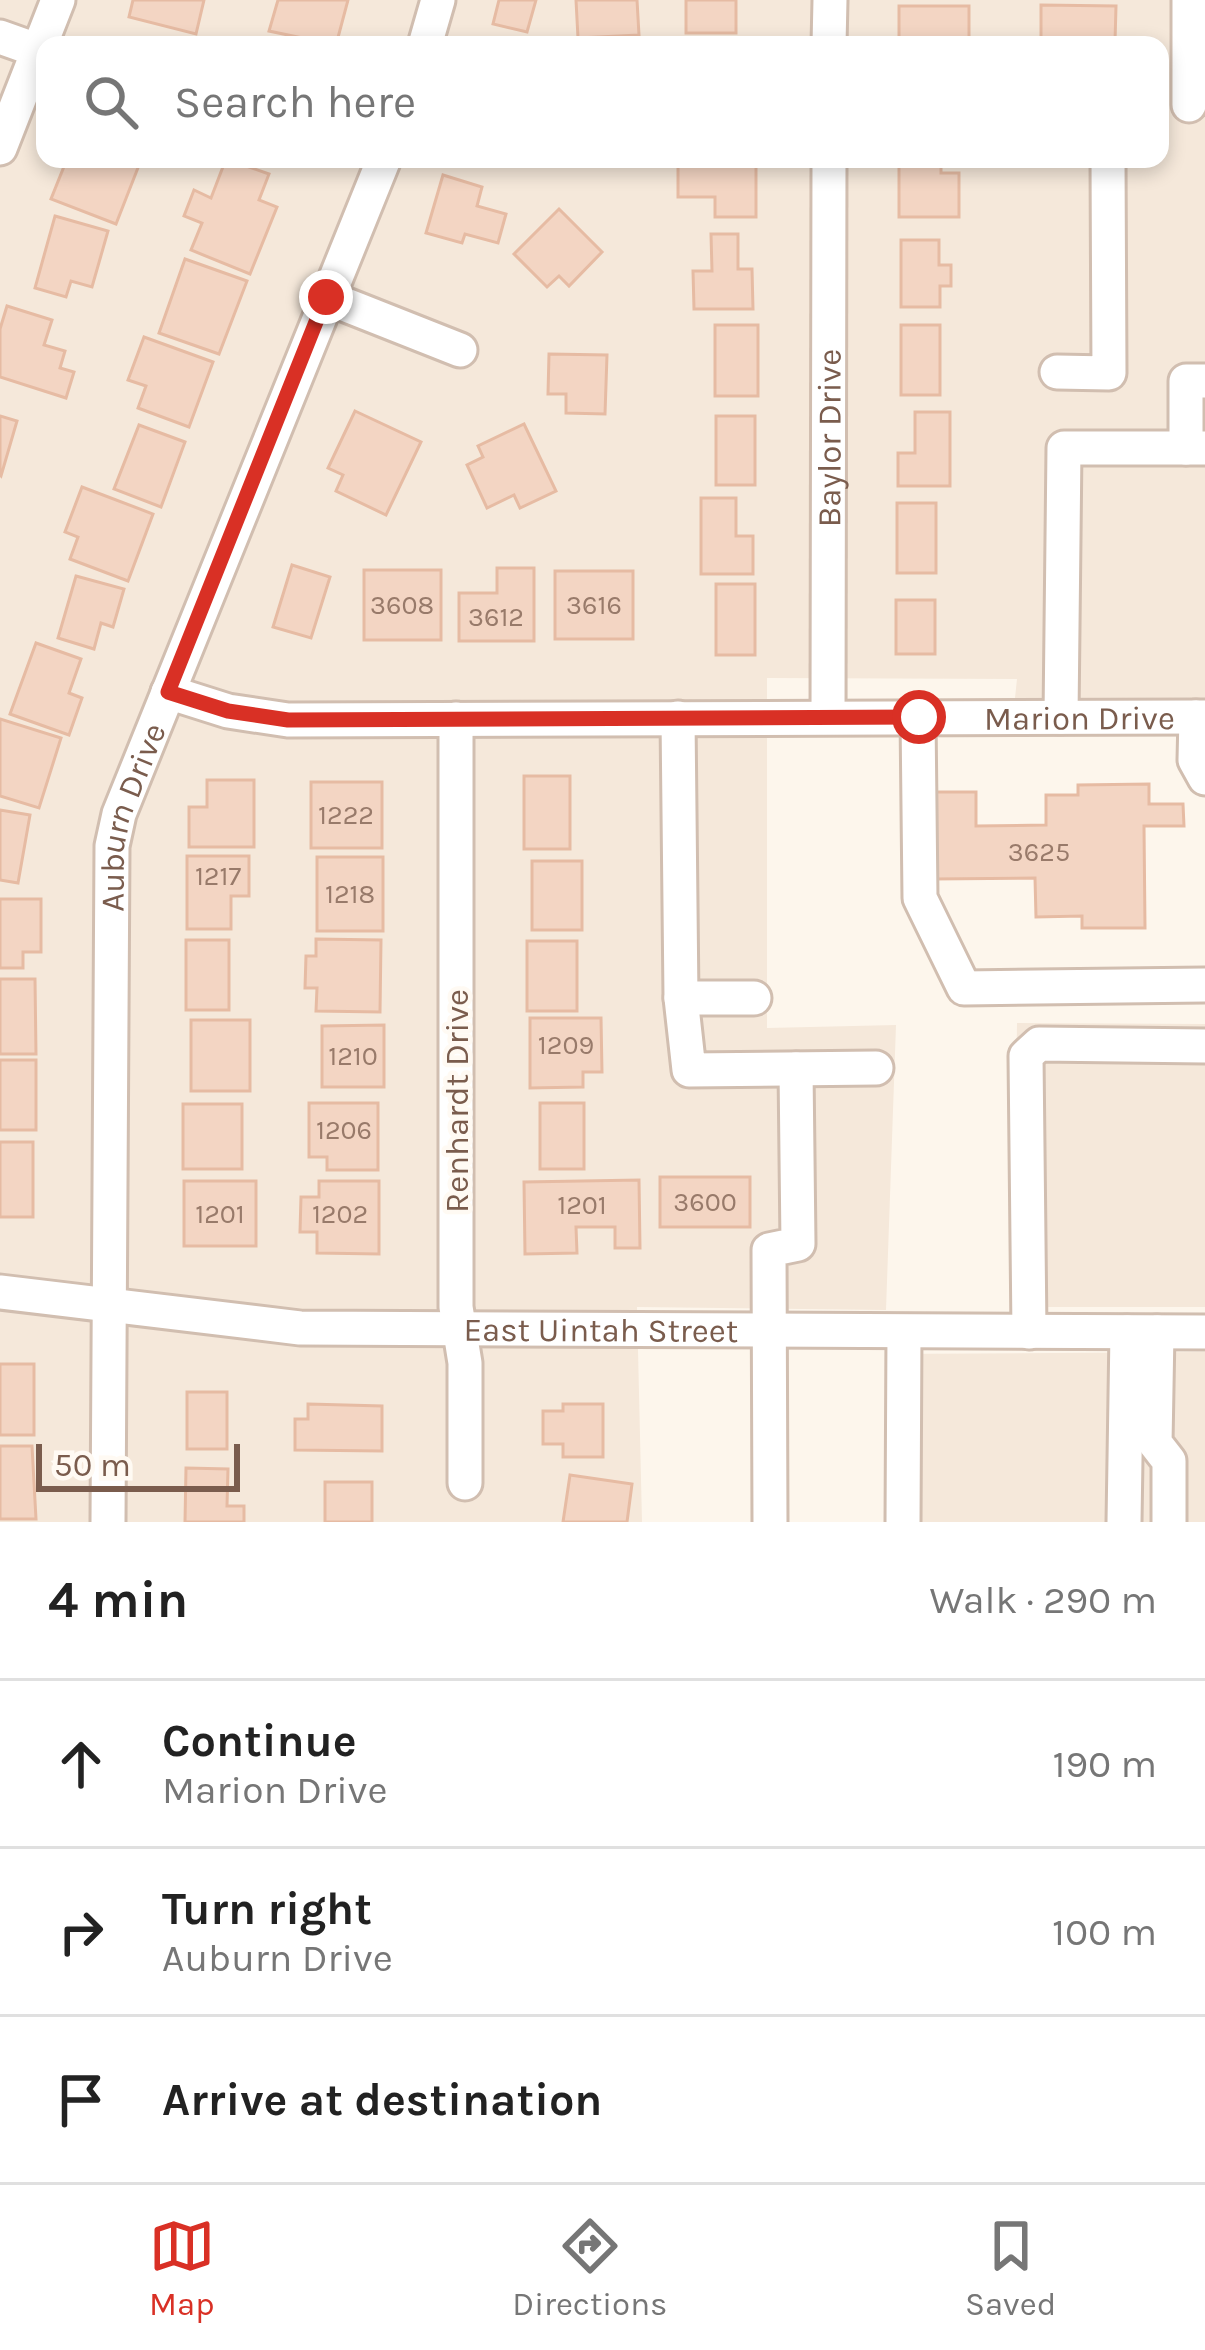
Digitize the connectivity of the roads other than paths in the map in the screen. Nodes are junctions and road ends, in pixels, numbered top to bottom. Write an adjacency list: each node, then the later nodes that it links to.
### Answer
1 (58, 0): 5 (street)
2 (438, 0): 6 (street)
3 (830, 0): 7 (street)
4 (1189, 0): 11 (street)
5 (48, 36)
6 (428, 36)
7 (829, 36)
8 (0, 37): 9 (street)
9 (36, 51)
10 (36, 69): 12 (street)
11 (1185, 106)
12 (0, 148)
13 (380, 168): 16 (street, Auburn Drive)
14 (829, 168): 22 (street, Baylor Drive)
15 (1108, 168): 18 (street)
16 (326, 297): 17 (street); 21 (street, Auburn Drive)
17 (460, 350)
18 (1058, 373)
19 (1205, 381): 20 (street)
20 (1195, 448): 24 (street)
21 (168, 692): 27 (street, Marion Drive); 36 (street, Auburn Drive)
22 (828, 717): 23 (street, Marion Drive); 26 (street, Marion Drive)
23 (919, 717): 24 (street, Marion Drive); 29 (street)
24 (1061, 717): 25 (street, Marion Drive)
25 (1201, 717): 28 (street)
26 (678, 718): 27 (street, Marion Drive); 30 (street)
27 (456, 719): 38 (street, Renhardt Drive)
28 (1205, 778)
29 (1205, 985)
30 (681, 998): 31 (street); 34 (street)
31 (754, 998)
32 (1205, 1046): 40 (street)
33 (876, 1068): 34 (street)
34 (796, 1069): 37 (street)
35 (0, 1292): 36 (street, East Uintah Street)
36 (108, 1307): 38 (street, East Uintah Street); 44 (street, Auburn Drive)
37 (770, 1330): 38 (street, East Uintah Street); 39 (street, East Uintah Street); 45 (street)
38 (460, 1331): 43 (street, Renhardt Drive)
39 (904, 1332): 40 (street, East Uintah Street); 46 (street)
40 (1029, 1332): 41 (street, East Uintah Street)
41 (1142, 1332): 42 (street, East Uintah Street); 47 (street); 48 (street)
42 (1205, 1332)
43 (465, 1483)
44 (108, 1522)
45 (770, 1522)
46 (903, 1522)
47 (1124, 1522)
48 (1169, 1522)

